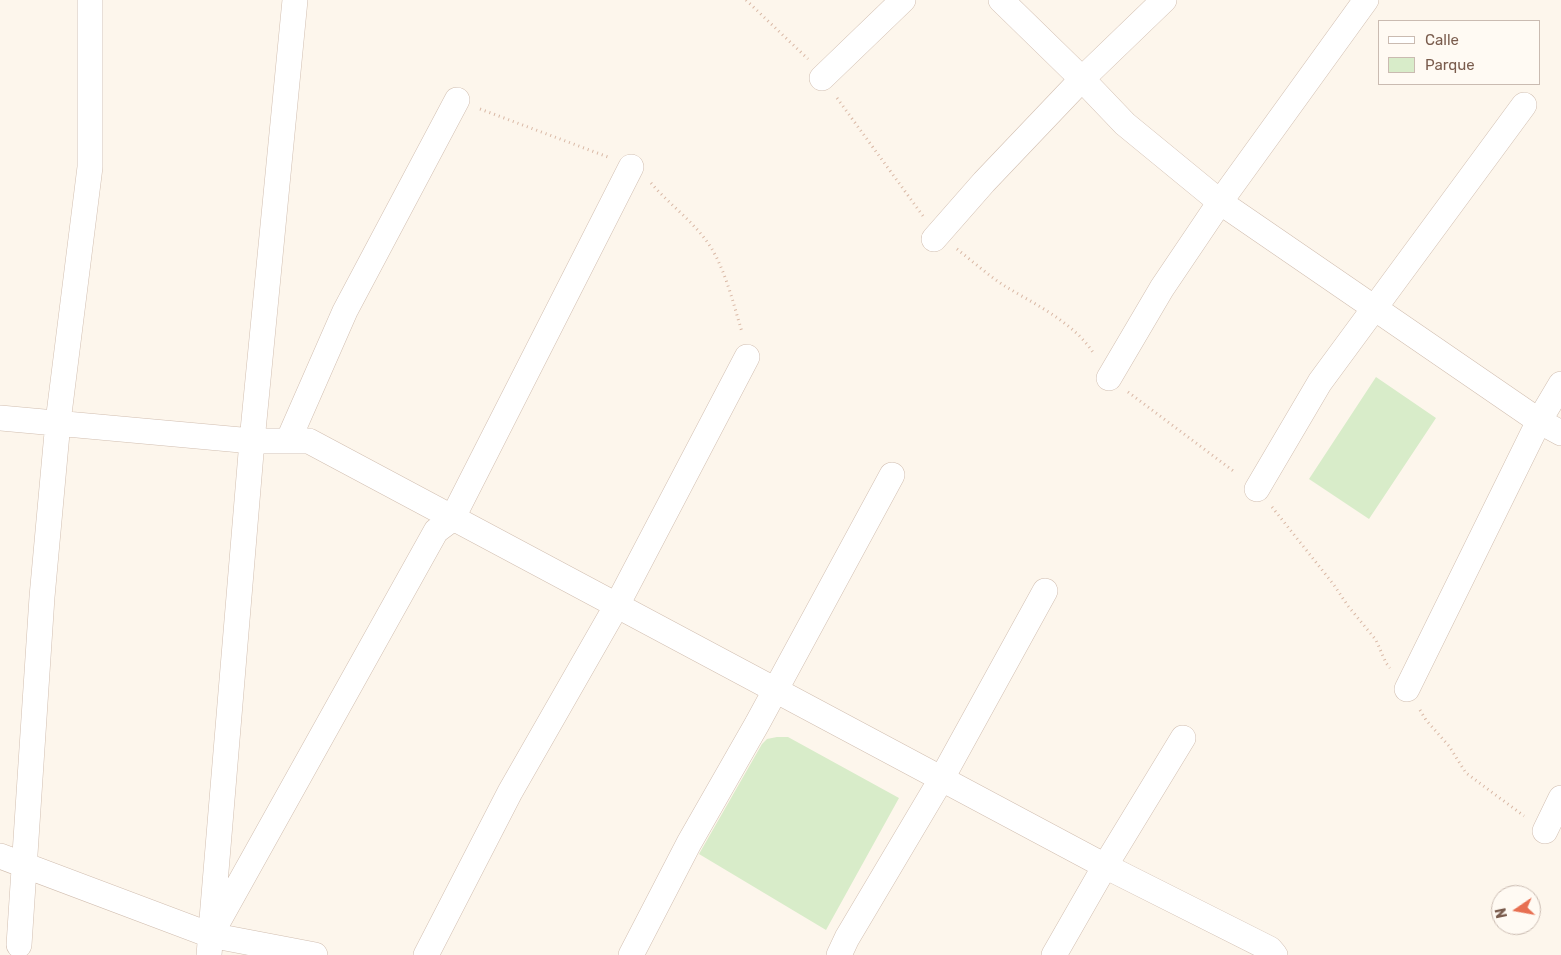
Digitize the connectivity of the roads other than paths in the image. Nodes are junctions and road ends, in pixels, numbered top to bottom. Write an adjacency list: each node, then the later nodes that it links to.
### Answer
1 (90, 0): 20 (street)
2 (295, 0): 22 (street)
3 (903, 0): 7 (street)
4 (1001, 0): 8 (street)
5 (1164, 0): 8 (street)
6 (1366, 0): 12 (street)
7 (822, 78)
8 (1082, 79): 12 (street); 13 (street)
9 (457, 100): 23 (street)
10 (1524, 105): 14 (street)
11 (631, 167): 26 (street)
12 (1220, 202): 14 (street); 16 (street)
13 (934, 240)
14 (1373, 308): 19 (street); 25 (street)
15 (747, 357): 28 (street)
16 (1109, 378)
17 (1561, 384): 19 (street)
18 (0, 418): 20 (street)
19 (1540, 421): 21 (street); 30 (street)
20 (58, 422): 22 (street); 36 (street)
21 (1561, 433)
22 (252, 441): 23 (street); 38 (street)
23 (288, 441): 26 (street)
24 (892, 475): 29 (street)
25 (1257, 489)
26 (452, 519): 28 (street); 38 (street)
27 (1045, 591): 32 (street)
28 (617, 605): 29 (street); 42 (street)
29 (775, 690): 32 (street); 43 (street)
30 (1407, 690)
31 (1183, 738): 37 (street)
32 (942, 778): 37 (street); 44 (street)
33 (1561, 798): 34 (street)
34 (1545, 831)
35 (0, 856): 36 (street)
36 (25, 866): 38 (street); 39 (street)
37 (1105, 866): 40 (street); 45 (street)
38 (209, 945): 41 (street)
39 (19, 946)
40 (1270, 953)
41 (315, 955)
42 (426, 955)
43 (631, 955)
44 (839, 955)
45 (1054, 955)

